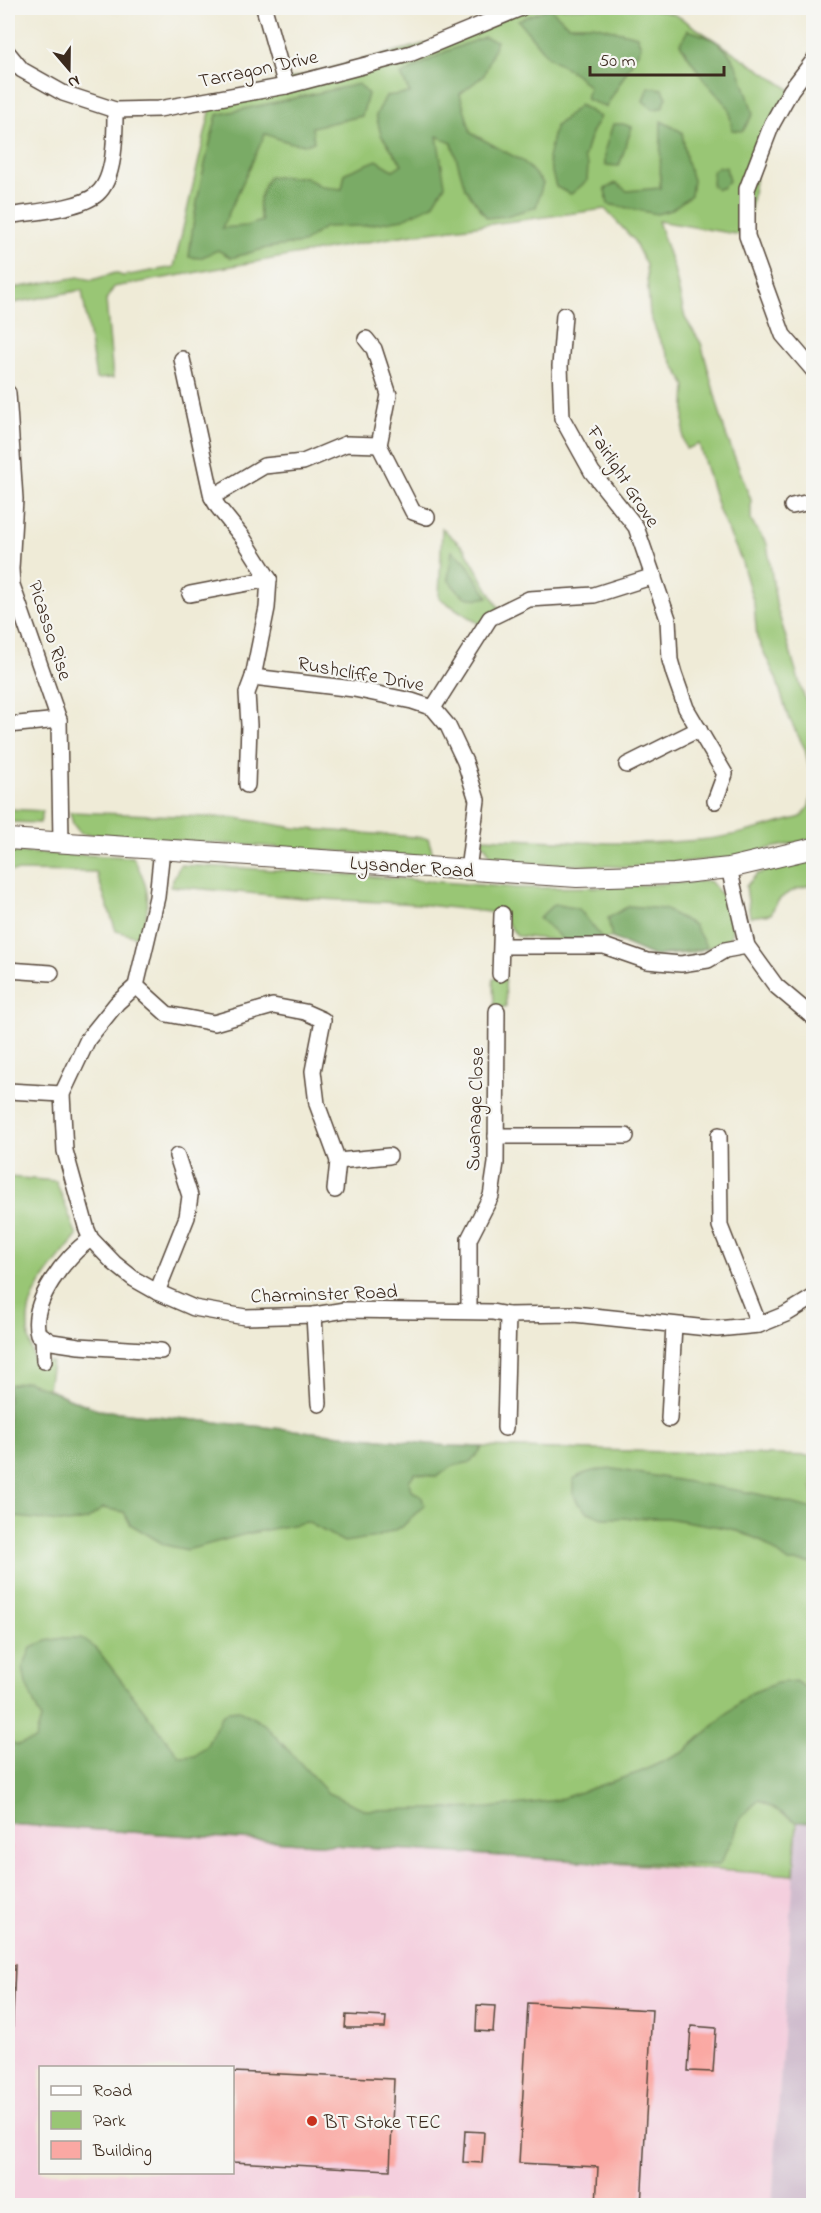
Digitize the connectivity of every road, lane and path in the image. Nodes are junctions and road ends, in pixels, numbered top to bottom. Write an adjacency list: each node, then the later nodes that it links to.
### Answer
1 (264, 8): 5 (street)
2 (521, 8): 5 (street, Tarragon Drive)
3 (8, 53): 6 (street, Tarragon Drive)
4 (813, 60): 11 (street)
5 (286, 86): 6 (street, Tarragon Drive)
6 (115, 110): 7 (street)
7 (8, 216)
8 (564, 315): 21 (street, Fairlight Grove)
9 (366, 339): 14 (street)
10 (182, 359): 15 (street)
11 (813, 371)
12 (8, 393): 13 (street, Picasso Rise)
13 (8, 399): 19 (street, Picasso Rise)
14 (379, 445): 15 (street); 18 (street)
15 (212, 497): 20 (street)
16 (813, 501): 17 (street)
17 (792, 506)
18 (427, 517)
19 (9, 569): 25 (street, Picasso Rise)
20 (269, 579): 22 (street); 23 (street)
21 (655, 581): 24 (street); 27 (street, Fairlight Grove)
22 (190, 594)
23 (253, 676): 24 (street, Rushcliffe Drive); 29 (street)
24 (433, 708): 36 (street, Rushcliffe Drive)
25 (59, 720): 26 (street); 32 (street, Picasso Rise)
26 (8, 725)
27 (699, 729): 28 (street); 30 (street, Fairlight Grove)
28 (627, 765)
29 (247, 785)
30 (715, 801)
31 (8, 839): 32 (street, Lysander Road)
32 (61, 842): 34 (street, Lysander Road)
33 (813, 848): 35 (street, Lysander Road)
34 (162, 849): 36 (street, Lysander Road); 43 (street)
35 (729, 868): 36 (street, Lysander Road); 39 (street)
36 (468, 870)
37 (502, 914): 38 (street)
38 (502, 946): 39 (street); 42 (street)
39 (747, 946): 45 (street)
40 (8, 970): 41 (street)
41 (51, 974)
42 (500, 974)
43 (136, 986): 47 (street, Charminster Road); 53 (street)
44 (497, 1011): 49 (street, Swanage Close)
45 (813, 1018)
46 (8, 1091): 47 (street)
47 (62, 1094): 55 (street, Charminster Road)
48 (719, 1135): 61 (street)
49 (496, 1136): 50 (street); 58 (street, Swanage Close)
50 (626, 1136)
51 (177, 1156): 56 (street)
52 (389, 1156): 53 (street)
53 (338, 1161): 54 (street)
54 (335, 1190)
55 (91, 1239): 56 (street, Charminster Road); 63 (street)
56 (157, 1292): 60 (street, Charminster Road)
57 (813, 1297): 61 (street, Charminster Road)
58 (469, 1311): 59 (street, Charminster Road); 60 (street, Charminster Road)
59 (508, 1314): 62 (street, Charminster Road); 68 (street)
60 (314, 1315): 66 (street)
61 (759, 1324): 62 (street, Charminster Road)
62 (674, 1325): 67 (street)
63 (43, 1336): 64 (street); 65 (street)
64 (161, 1351)
65 (44, 1361)
66 (319, 1404)
67 (669, 1419)
68 (505, 1428)

